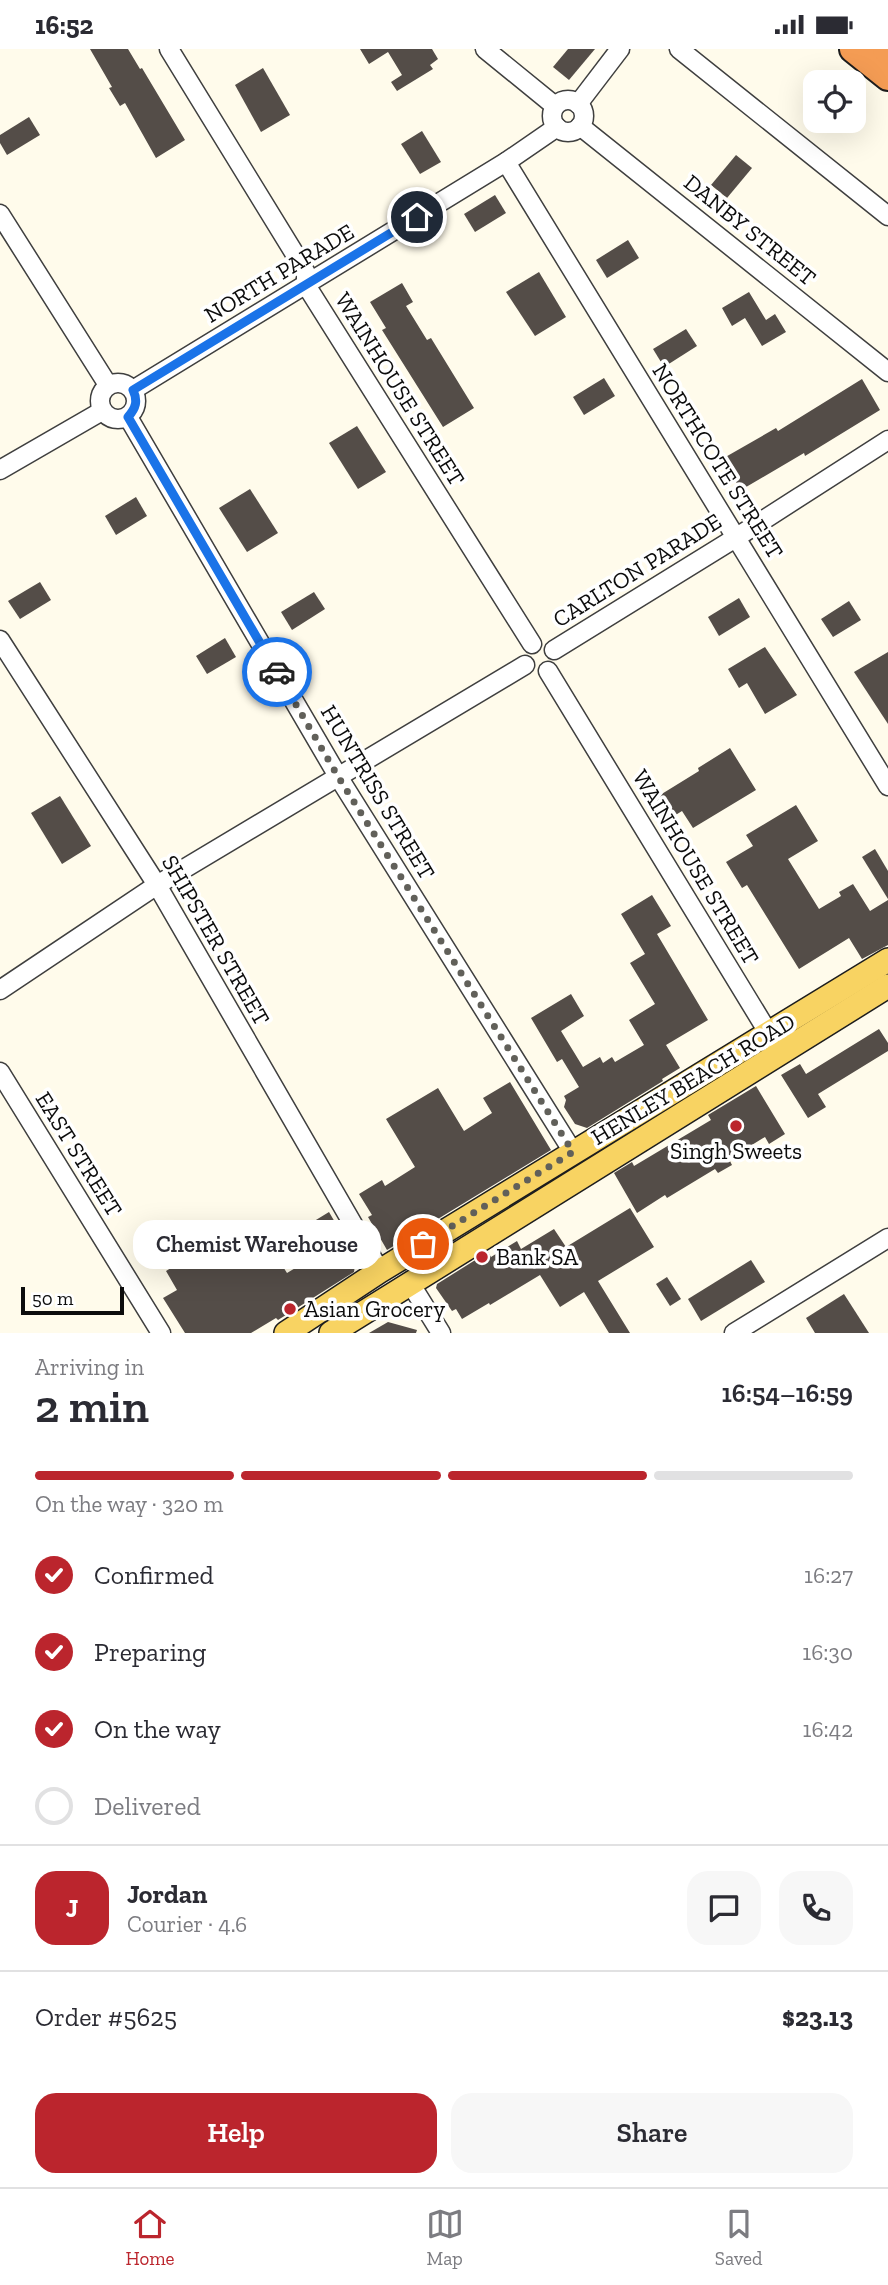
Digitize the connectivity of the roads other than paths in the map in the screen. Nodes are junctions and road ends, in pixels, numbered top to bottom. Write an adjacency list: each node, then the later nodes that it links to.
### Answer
1 (169, 49): 14 (street, WAINHOUSE STREET)
2 (485, 49): 8 (street)
3 (620, 49): 7 (street)
4 (678, 49): 13 (street)
5 (857, 50): 6 (highway)
6 (888, 77)
7 (578, 104): 8 (street); 9 (street)
8 (555, 106): 10 (street)
9 (580, 126): 10 (street); 15 (street, DANBY STREET)
10 (557, 127): 11 (street, NORTH PARADE)
11 (506, 162): 14 (street, NORTH PARADE); 22 (street, NORTHCOTE STREET)
12 (0, 214): 16 (street)
13 (888, 216)
14 (306, 285): 17 (street, NORTH PARADE); 24 (street, WAINHOUSE STREET)
15 (888, 372)
16 (108, 386): 17 (street); 18 (street)
17 (133, 390): 19 (street)
18 (102, 411): 19 (street); 21 (street)
19 (128, 417): 28 (street, HUNTRISS STREET)
20 (888, 440): 22 (street, CARLTON PARADE)
21 (0, 470)
22 (737, 537): 25 (street, CARLTON PARADE); 29 (street, NORTHCOTE STREET)
23 (0, 640): 30 (street, SHIPSTER STREET)
24 (532, 644): 25 (street); 26 (street)
25 (554, 650): 27 (street)
26 (526, 665): 27 (street); 28 (street)
27 (548, 671): 33 (street, WAINHOUSE STREET)
28 (339, 778): 30 (street); 36 (street, HUNTRISS STREET)
29 (888, 786)
30 (157, 885): 32 (street); 38 (street, SHIPSTER STREET)
31 (886, 971): 33 (main road, HENLEY BEACH ROAD); 34 (main road, HENLEY BEACH ROAD)
32 (0, 991)
33 (768, 1033): 34 (street, WAINHOUSE STREET); 36 (main road, HENLEY BEACH ROAD)
34 (781, 1053): 39 (main road, HENLEY BEACH ROAD)
35 (0, 1072): 40 (street, EAST STREET)
36 (573, 1152): 38 (main road, HENLEY BEACH ROAD)
37 (888, 1238): 44 (street)
38 (380, 1271): 41 (main road, HENLEY BEACH ROAD)
39 (410, 1283): 42 (main road, HENLEY BEACH ROAD); 43 (street)
40 (161, 1333)
41 (286, 1333)
42 (331, 1333)
43 (441, 1333)
44 (734, 1333)

